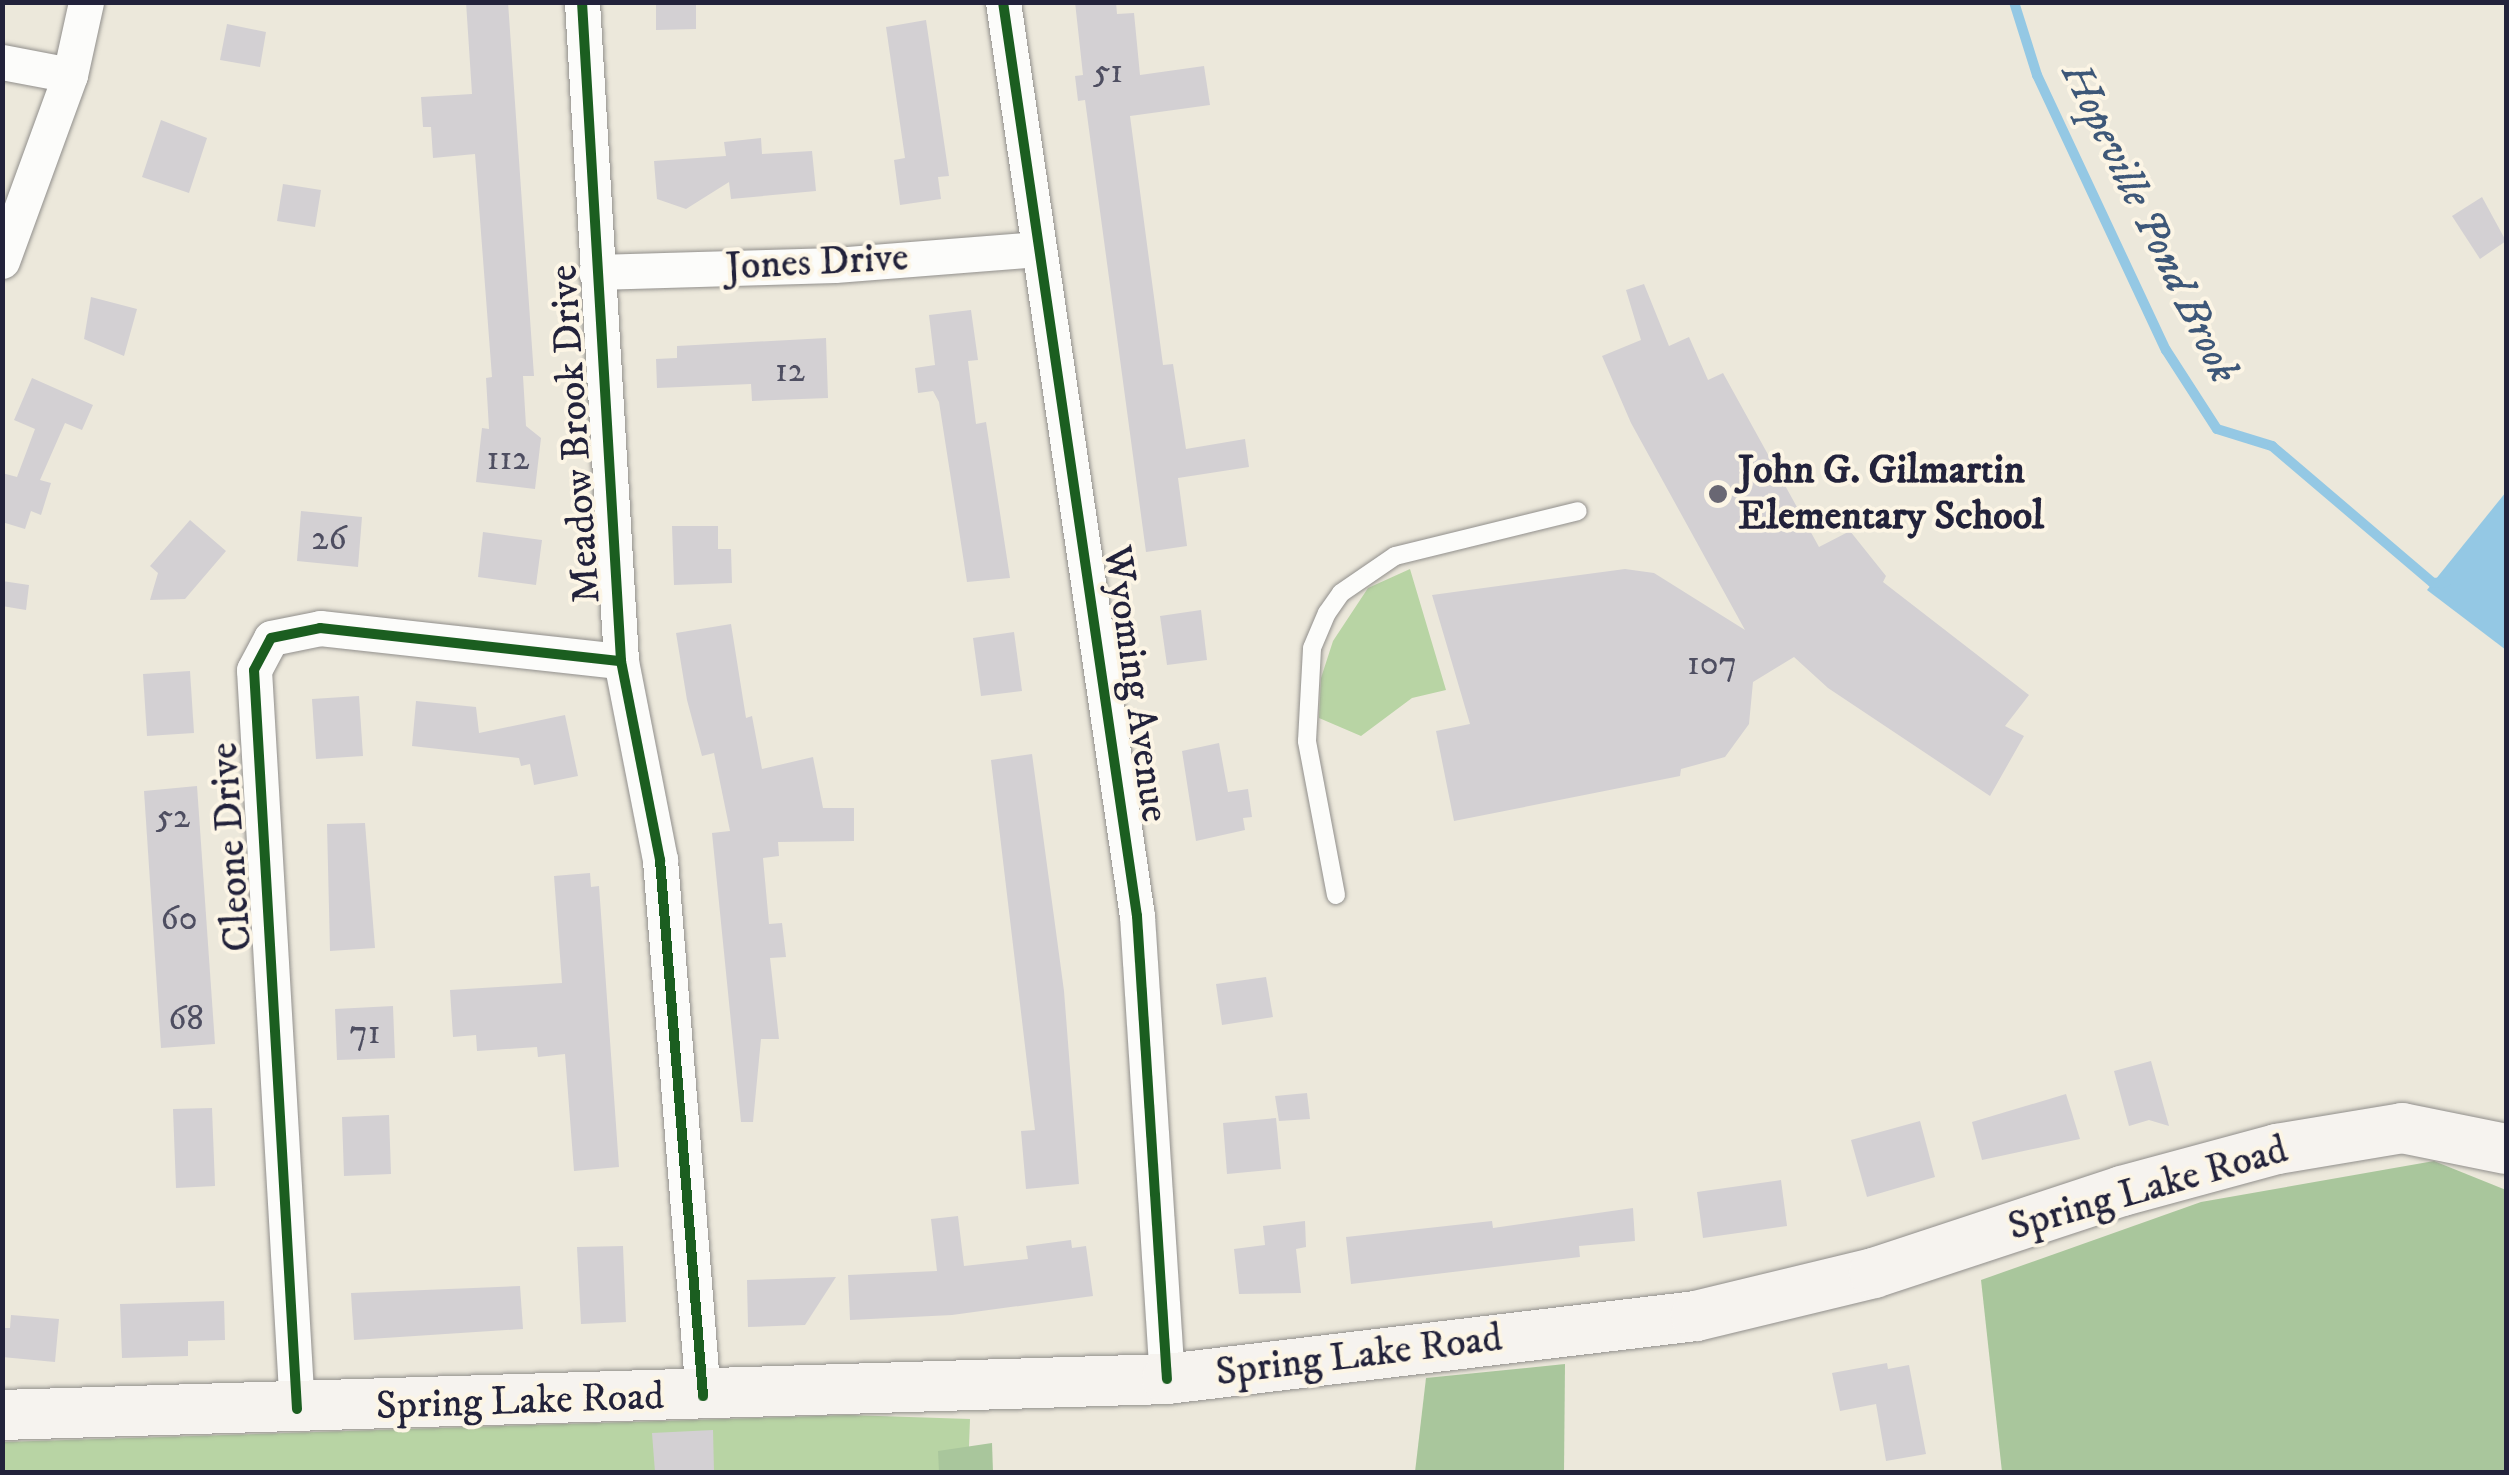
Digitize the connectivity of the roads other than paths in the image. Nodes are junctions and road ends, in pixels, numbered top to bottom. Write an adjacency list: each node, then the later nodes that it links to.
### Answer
1 (86, 2): 5 (street)
2 (582, 2): 8 (street, Meadow Brook Drive)
3 (1003, 2): 6 (street, Wyoming Avenue)
4 (2, 62): 5 (street)
5 (70, 75): 7 (street)
6 (1038, 249): 8 (street, Jones Drive); 13 (street, Wyoming Avenue)
7 (2, 261)
8 (596, 272): 10 (street, Meadow Brook Drive)
9 (1578, 511): 11 (lane)
10 (621, 661): 14 (street, Meadow Brook Drive); 15 (street, Cleone Drive)
11 (1336, 895)
12 (2506, 1148): 13 (main road, Spring Lake Road)
13 (1167, 1378): 14 (main road, Spring Lake Road)
14 (702, 1396): 15 (main road, Spring Lake Road)
15 (297, 1409): 16 (main road, Spring Lake Road)
16 (2, 1416)

